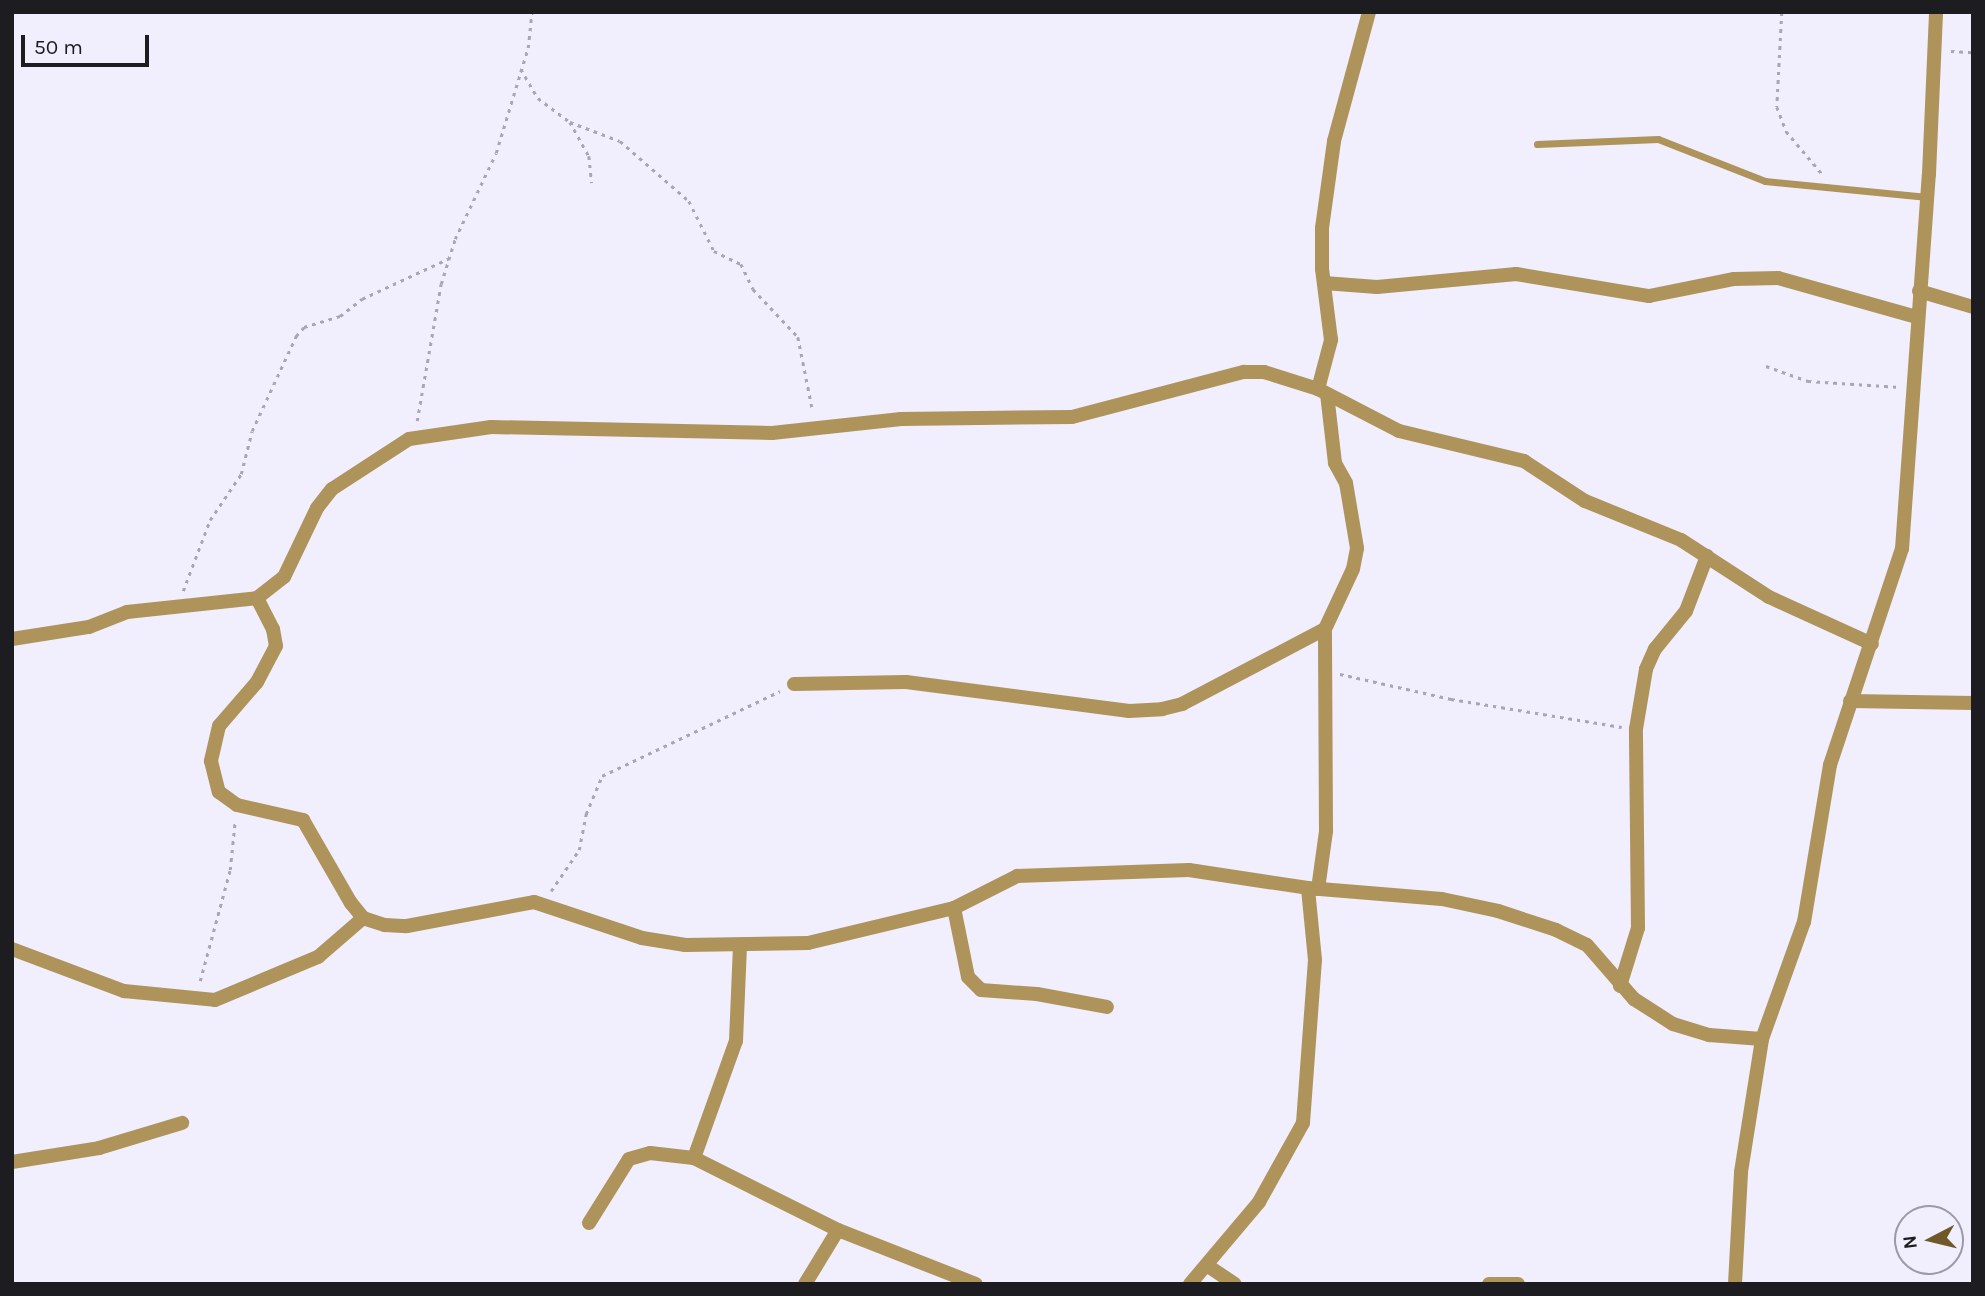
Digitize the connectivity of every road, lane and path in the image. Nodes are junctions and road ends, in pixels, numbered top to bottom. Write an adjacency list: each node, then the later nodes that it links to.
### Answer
1 (532, 12): 7 (path)
2 (1369, 12): 14 (street)
3 (1782, 12): 11 (path)
4 (1936, 12): 5 (street)
5 (1937, 51): 6 (path); 12 (street)
6 (1973, 52)
7 (521, 69): 8 (path); 13 (path)
8 (570, 122): 10 (path); 21 (path)
9 (1537, 144): 11 (lane)
10 (592, 183)
11 (1835, 189): 12 (lane)
12 (1927, 197): 15 (street)
13 (450, 258): 22 (path); 25 (path)
14 (1324, 283): 17 (street); 20 (street)
15 (1919, 291): 16 (street); 17 (street)
16 (1973, 307)
17 (1917, 317): 19 (street)
18 (1766, 366): 19 (path)
19 (1914, 388): 28 (street)
20 (1323, 392): 21 (street); 23 (street); 26 (street)
21 (816, 430): 22 (street)
22 (409, 439): 24 (street)
23 (1707, 556): 28 (street); 33 (street)
24 (257, 598): 25 (street); 34 (street)
25 (180, 605): 27 (street)
26 (1325, 629): 29 (street); 30 (street)
27 (12, 639)
28 (1871, 644): 31 (street)
29 (1323, 670): 33 (path); 35 (street)
30 (794, 684): 36 (path)
31 (1850, 701): 32 (street); 44 (street)
32 (1973, 703)
33 (1636, 729): 41 (street)
34 (237, 805): 38 (street); 42 (path)
35 (1313, 888): 37 (street); 41 (street); 50 (street)
36 (534, 902): 38 (street); 39 (street)
37 (954, 908): 39 (street); 43 (street)
38 (363, 918): 42 (street)
39 (740, 947): 46 (street)
40 (12, 949): 42 (street)
41 (1620, 986): 44 (street)
42 (193, 1001)
43 (1107, 1007)
44 (1762, 1039): 57 (street)
45 (182, 1123): 47 (street)
46 (694, 1158): 48 (street); 49 (street)
47 (12, 1162)
48 (589, 1223)
49 (838, 1230): 51 (street); 52 (street)
50 (1208, 1266): 53 (street); 54 (street)
51 (805, 1284)
52 (976, 1284)
53 (1190, 1284)
54 (1235, 1284)
55 (1489, 1284): 56 (street)
56 (1518, 1284)
57 (1735, 1284)

